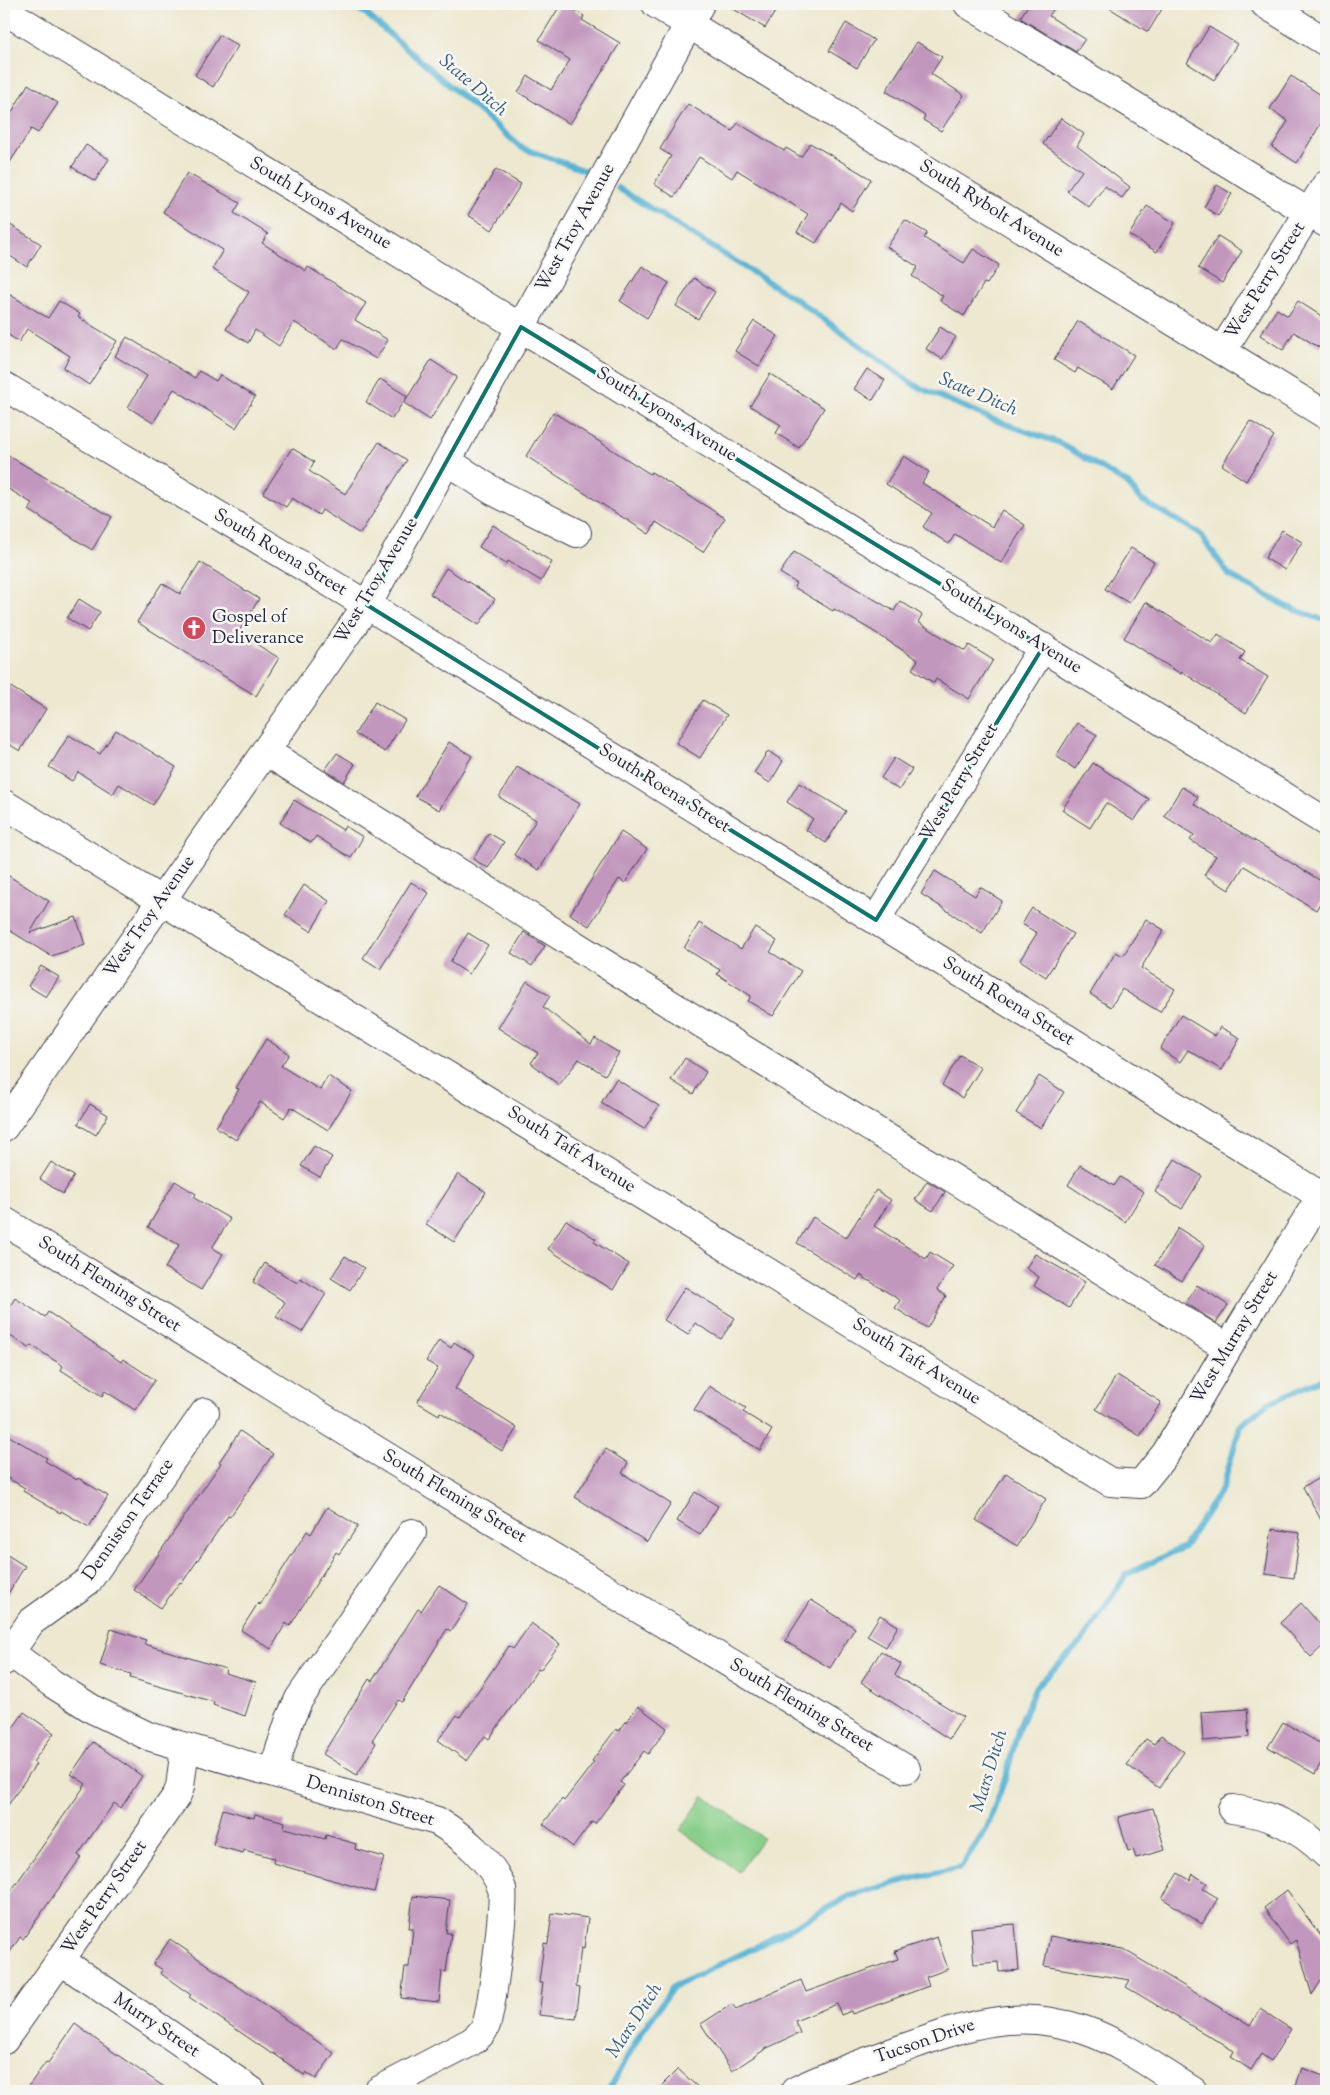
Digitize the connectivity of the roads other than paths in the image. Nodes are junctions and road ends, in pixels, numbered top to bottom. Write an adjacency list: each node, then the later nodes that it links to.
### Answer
1 (656, 4): 5 (street, South Rybolt Avenue)
2 (968, 4): 8 (street)
3 (1265, 4): 6 (street)
4 (4, 10): 9 (street, South Lyons Avenue)
5 (695, 14): 9 (street, West Troy Avenue); 10 (street, South Rybolt Avenue)
6 (1326, 42)
7 (1326, 185): 8 (street, West Perry Street)
8 (1318, 218): 10 (street, West Perry Street)
9 (521, 327): 13 (street, West Troy Avenue); 16 (street, South Lyons Avenue)
10 (1222, 351): 12 (street, South Rybolt Avenue)
11 (4, 386): 15 (street, South Roena Street)
12 (1326, 415)
13 (447, 461): 14 (street); 15 (street, West Troy Avenue)
14 (577, 533)
15 (367, 606): 17 (street, West Troy Avenue); 21 (street, South Roena Street)
16 (1043, 647): 19 (street, South Lyons Avenue); 21 (street, West Perry Street)
17 (265, 751): 20 (street, West Troy Avenue); 25 (street)
18 (4, 804): 20 (street, South Taft Avenue)
19 (1326, 822)
20 (162, 899): 22 (street, West Troy Avenue); 27 (street, South Taft Avenue)
21 (876, 920): 23 (street, South Roena Street)
22 (4, 1127)
23 (1324, 1193): 25 (street, West Murray Street)
24 (4, 1221): 31 (street, South Fleming Street)
25 (1228, 1348): 27 (street, West Murray Street)
26 (204, 1412): 29 (street, Denniston Terrace)
27 (1141, 1484)
28 (412, 1533): 32 (street)
29 (6, 1654): 30 (street, Denniston Street)
30 (185, 1747): 32 (street, Denniston Street); 35 (street, West Perry Street)
31 (906, 1769)
32 (273, 1771): 38 (street, Denniston Street)
33 (1232, 1809): 34 (street)
34 (1326, 1854)
35 (60, 1960): 36 (street, West Perry Street); 37 (street, Murry Street)
36 (4, 2040)
37 (252, 2091)
38 (378, 2091)
39 (795, 2091): 40 (street, Tucson Drive)
40 (1193, 2091)

